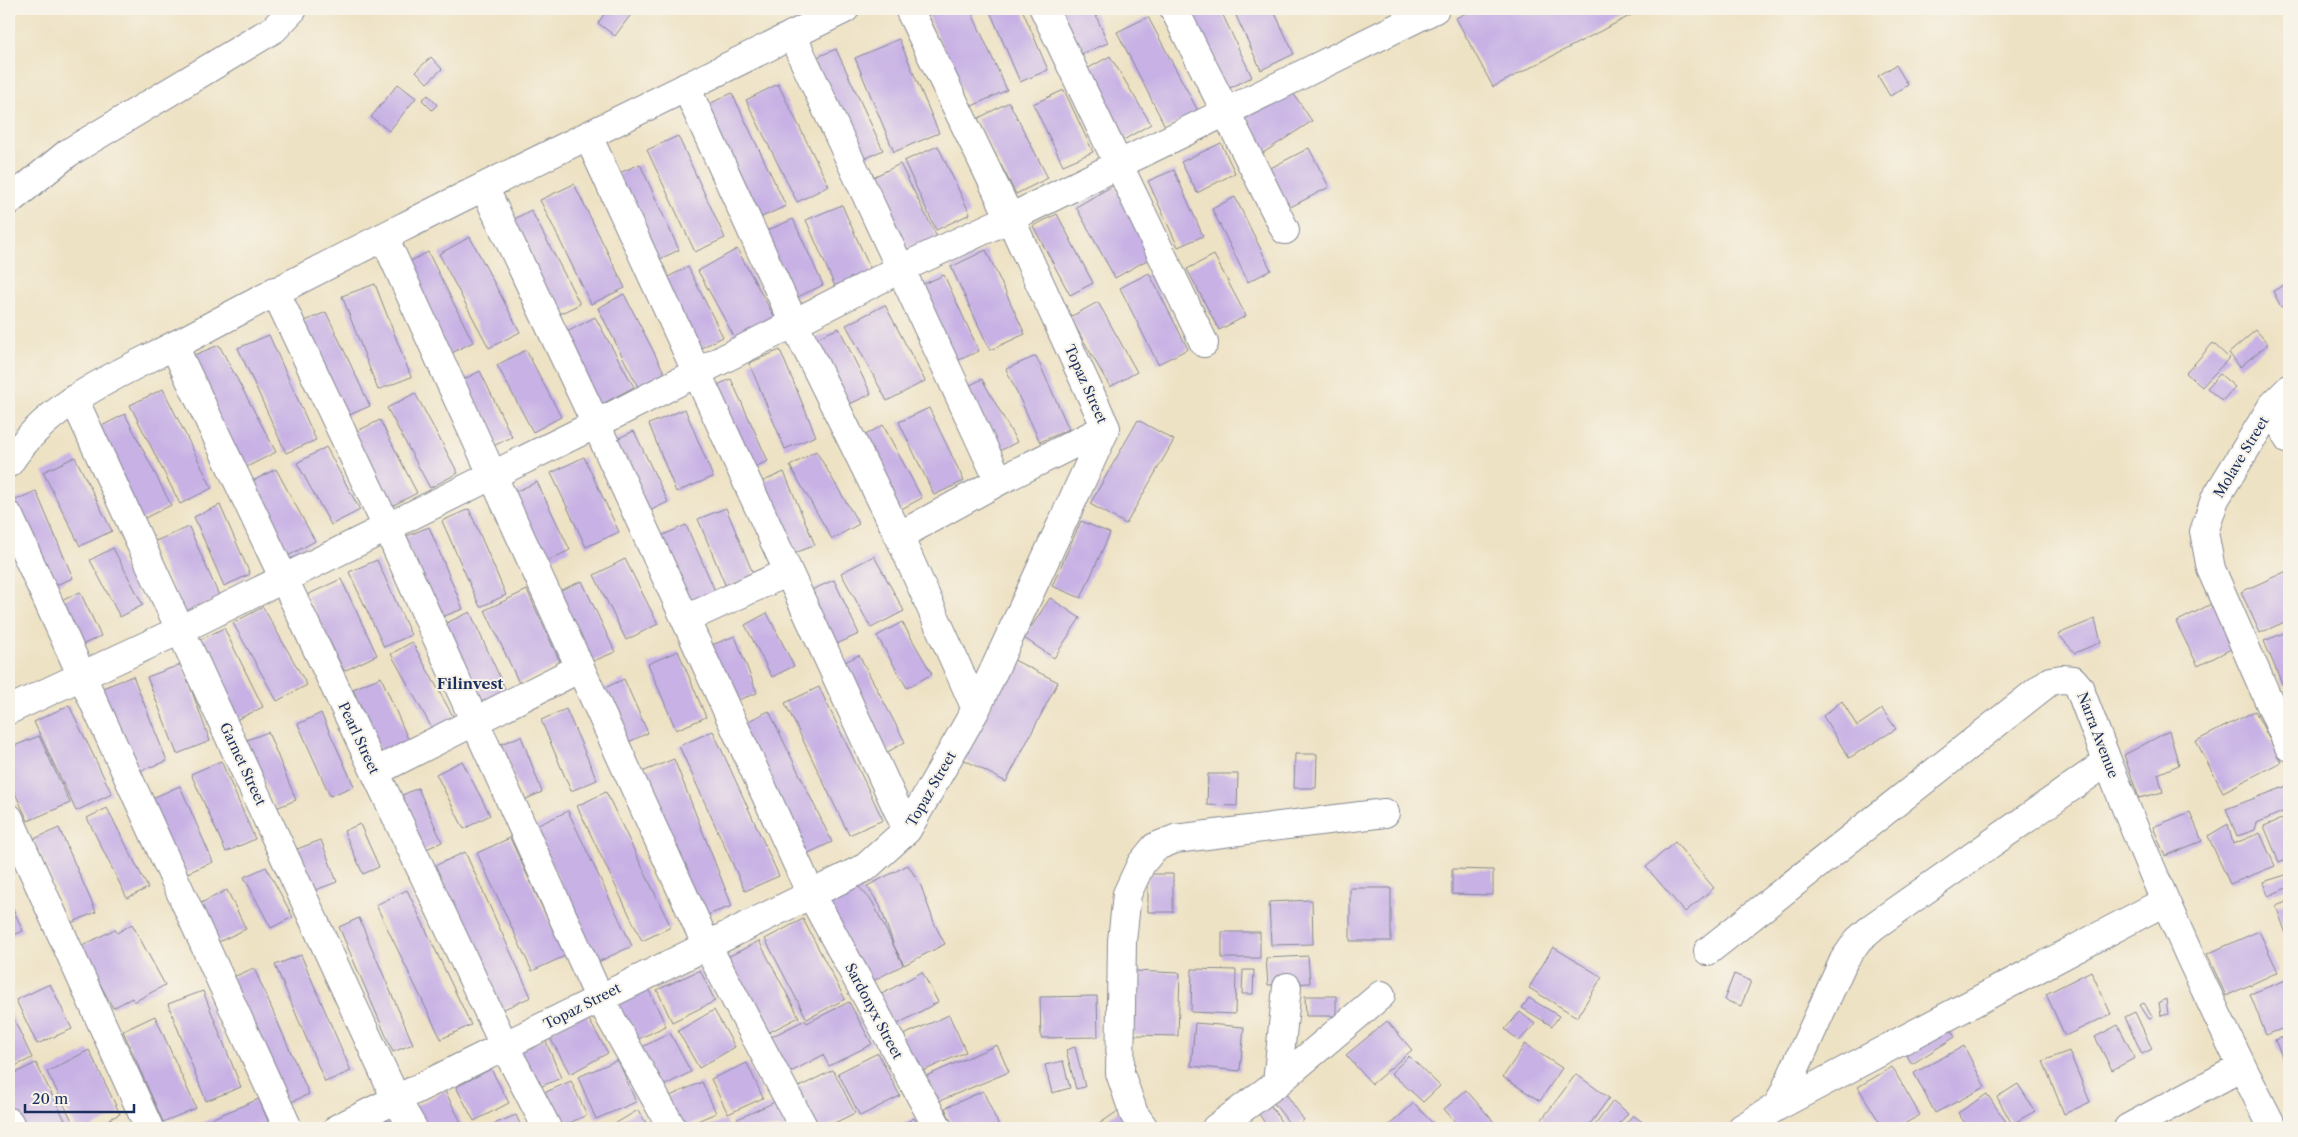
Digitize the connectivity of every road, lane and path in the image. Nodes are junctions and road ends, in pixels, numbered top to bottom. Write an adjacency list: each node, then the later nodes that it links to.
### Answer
1 (293, 9): 13 (street)
2 (844, 9): 7 (street)
3 (909, 9): 14 (street, Topaz Street)
4 (1044, 9): 11 (street)
5 (1174, 9): 9 (street)
6 (1435, 9): 9 (street)
7 (792, 35): 8 (street); 17 (street)
8 (686, 87): 10 (street); 19 (street)
9 (1226, 111): 11 (street); 15 (street)
10 (588, 136): 12 (street); 22 (street)
11 (1118, 164): 14 (street); 20 (street)
12 (484, 187): 16 (street); 25 (street, Sardonyx Street)
13 (9, 201)
14 (1010, 218): 17 (street); 26 (street, Topaz Street)
15 (1285, 230)
16 (384, 237): 18 (street); 29 (street)
17 (900, 269): 19 (street); 30 (street)
18 (275, 291): 21 (street); 32 (street)
19 (794, 324): 22 (street); 33 (street)
20 (1204, 343)
21 (174, 346): 24 (street); 35 (street, Pearl Street)
22 (696, 373): 25 (street); 34 (street)
23 (2281, 398): 27 (street); 43 (street, Molave Street)
24 (74, 399): 28 (street); 37 (street, Garnet Street)
25 (596, 424): 29 (street); 36 (street, Sardonyx Street)
26 (1106, 428): 30 (street); 40 (street, Topaz Street)
27 (2289, 440)
28 (9, 464)
29 (492, 475): 32 (street); 38 (street)
30 (999, 481): 33 (street)
31 (9, 516): 39 (street)
32 (387, 527): 35 (street); 42 (street)
33 (899, 536): 40 (street)
34 (788, 572): 36 (street); 48 (street)
35 (283, 578): 37 (street); 45 (street, Pearl Street)
36 (686, 619): 49 (street, Sardonyx Street)
37 (182, 629): 39 (street); 59 (street, Garnet Street)
38 (580, 668): 42 (street); 51 (street)
39 (82, 674): 41 (street); 64 (street)
40 (976, 709): 48 (street, Topaz Street)
41 (9, 710)
42 (475, 722): 45 (street); 55 (street)
43 (2289, 747)
44 (2107, 762): 50 (street, Narra Avenue); 52 (street, Narra Avenue); 60 (street)
45 (375, 772): 56 (street, Pearl Street)
46 (1385, 813): 71 (street)
47 (9, 818): 63 (street)
48 (907, 830): 49 (street, Topaz Street)
49 (811, 894): 51 (street, Topaz Street); 70 (street, Sardonyx Street)
50 (2164, 902): 57 (street, Narra Avenue); 60 (street)
51 (706, 944): 55 (street, Topaz Street); 69 (street)
52 (1708, 951)
53 (1287, 987): 58 (street)
54 (1381, 995): 58 (street)
55 (599, 997): 56 (street, Topaz Street); 68 (street)
56 (504, 1045): 59 (street, Topaz Street); 67 (street, Pearl Street)
57 (2242, 1067): 74 (street); 75 (street, Narra Avenue)
58 (1277, 1083): 72 (street)
59 (396, 1099): 65 (street, Topaz Street); 66 (street, Garnet Street)
60 (1778, 1106): 73 (street)
61 (9, 1122): 62 (street)
62 (12, 1128)
63 (149, 1128)
64 (288, 1128)
65 (338, 1128)
66 (413, 1128)
67 (547, 1128)
68 (672, 1128)
69 (804, 1128)
70 (938, 1128)
71 (1144, 1128)
72 (1216, 1128)
73 (1742, 1128)
74 (2128, 1128)
75 (2273, 1128)

